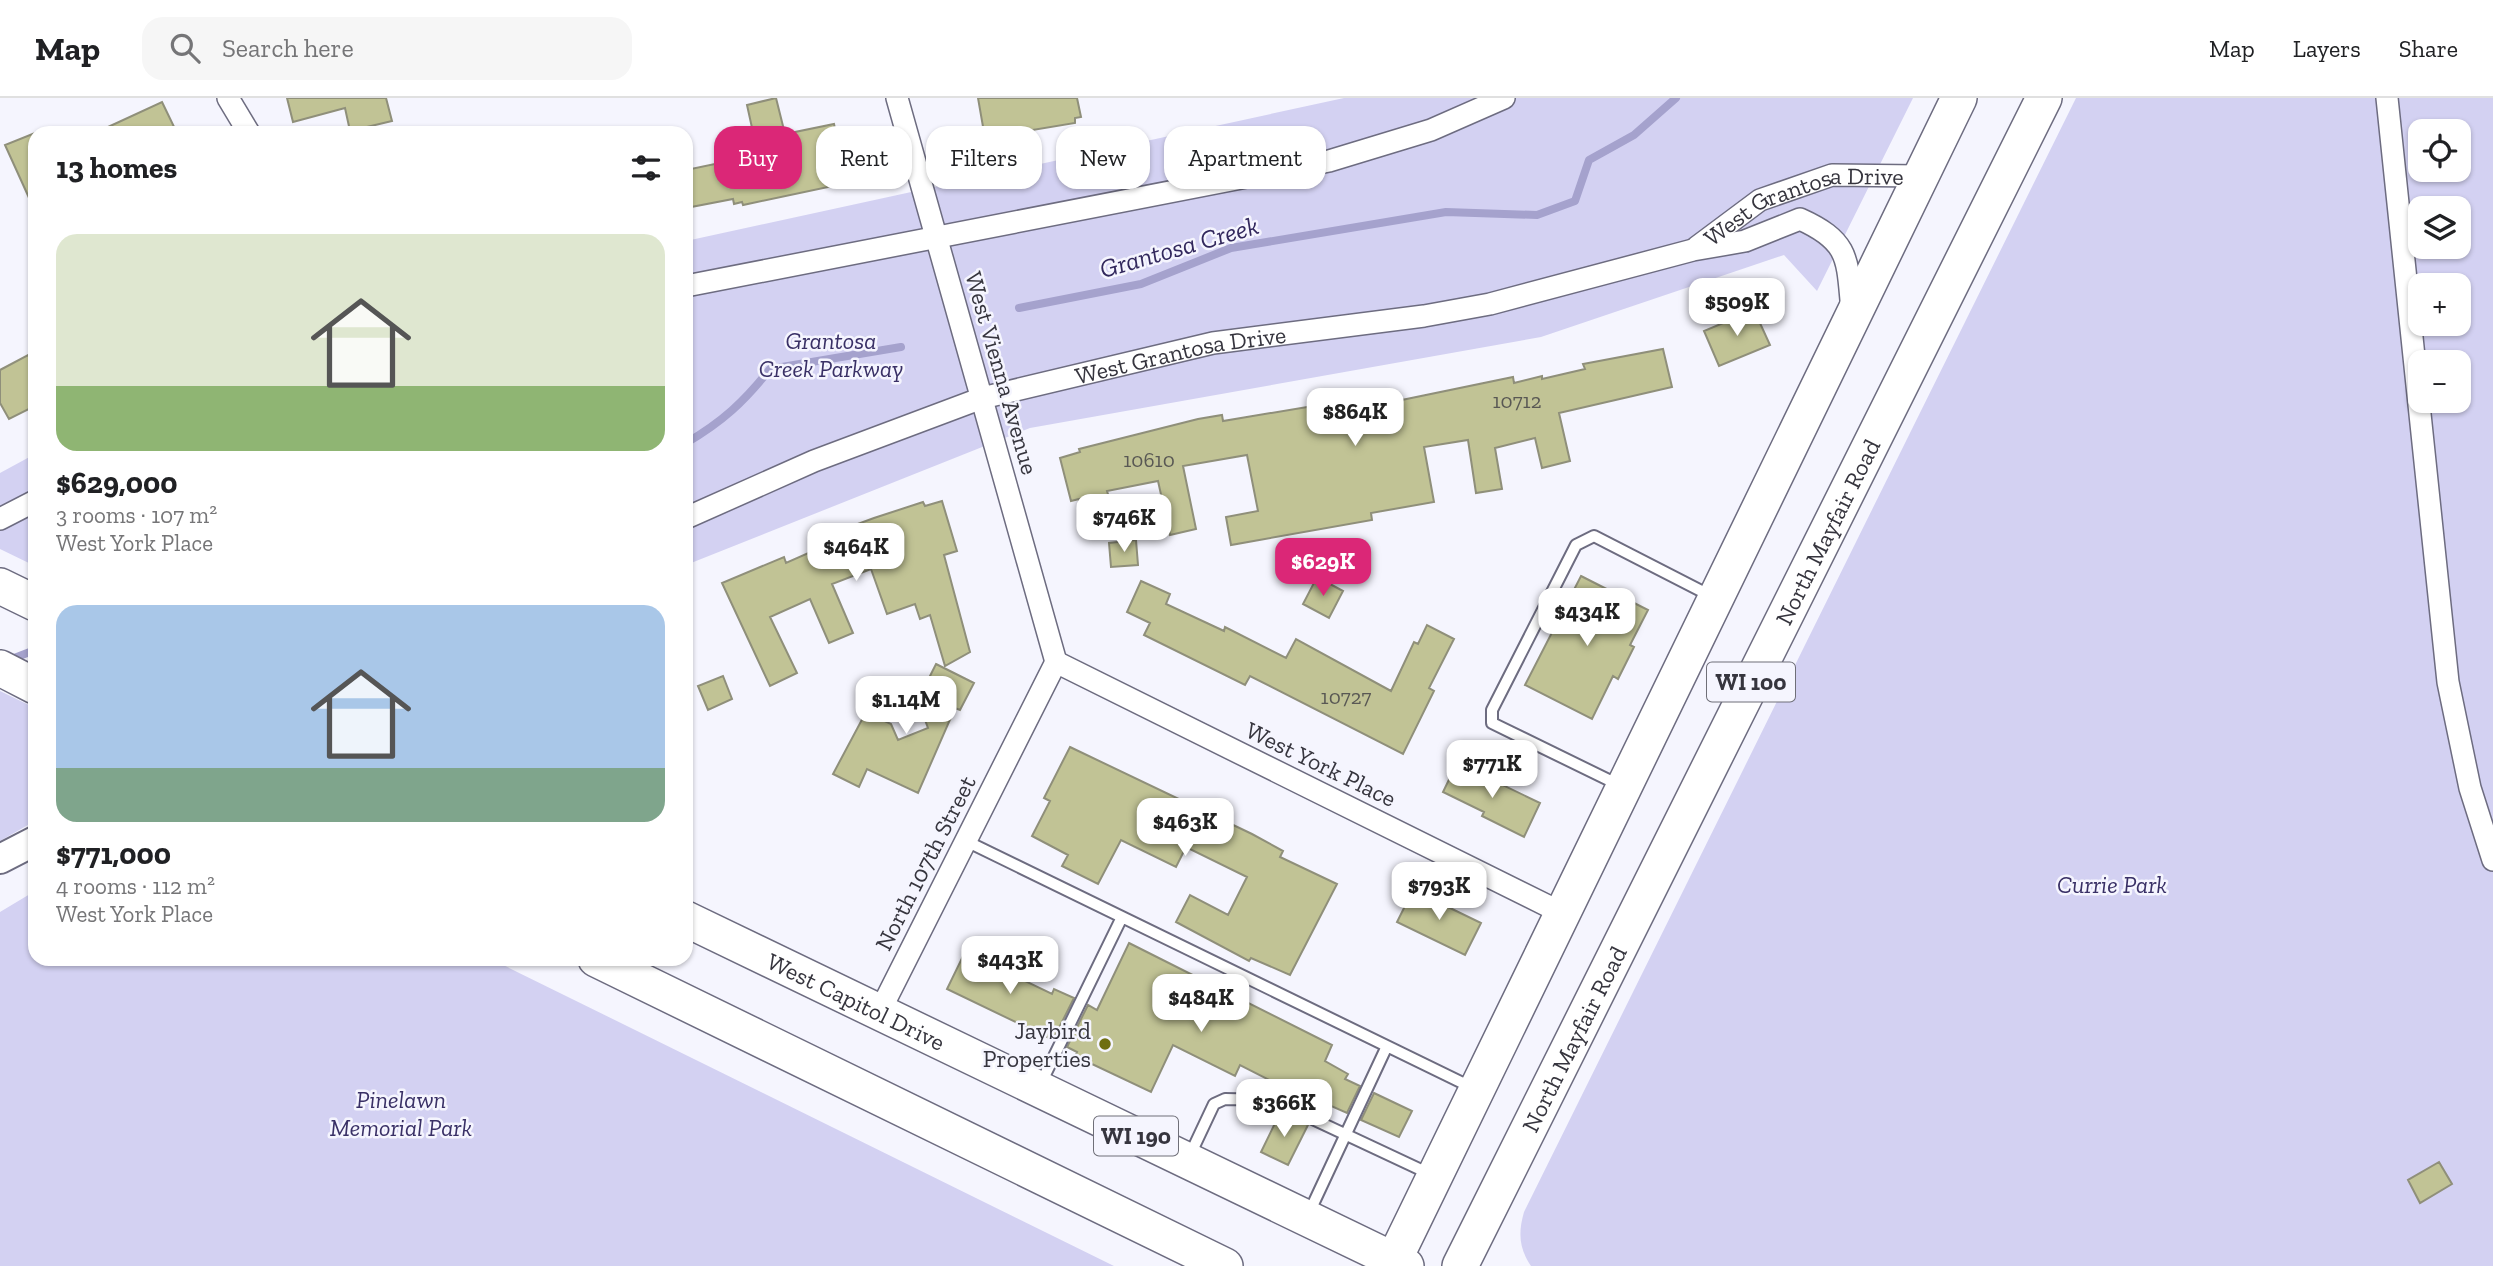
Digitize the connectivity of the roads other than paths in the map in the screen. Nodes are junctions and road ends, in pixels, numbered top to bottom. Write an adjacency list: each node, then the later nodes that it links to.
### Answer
1 (228, 98): 7 (street)
2 (897, 98): 9 (street, West Vienna Avenue)
3 (1504, 98): 9 (street)
4 (1959, 98): 8 (main road, WI 100)
5 (2044, 98): 40 (main road, North Mayfair Road / WI 100)
6 (2388, 98): 25 (street)
7 (245, 126)
8 (1920, 176): 10 (street, West Grantosa Drive); 12 (main road, WI 100)
9 (936, 237): 11 (street); 13 (street, West Vienna Avenue)
10 (1693, 250): 12 (street, West Grantosa Drive); 13 (street, West Grantosa Drive)
11 (693, 285)
12 (1852, 313): 17 (main road, WI 100)
13 (982, 398): 15 (street, West Grantosa Drive); 18 (street, West Vienna Avenue)
14 (28, 505): 16 (street)
15 (693, 515)
16 (0, 519)
17 (1715, 598): 21 (main road, WI 100); 21 (lane)
18 (1056, 662): 22 (street, North 107th Street); 26 (street, West York Place)
19 (0, 668): 20 (main road)
20 (28, 682)
21 (1623, 787): 26 (main road, WI 100)
22 (965, 841): 27 (lane); 30 (street, North 107th Street)
23 (28, 845): 24 (street)
24 (0, 859)
25 (2493, 860)
26 (1562, 913): 33 (main road, WI 100)
27 (1122, 917): 31 (lane); 32 (lane)
28 (693, 922): 30 (main road, West Capitol Drive / WI 190)
29 (610, 966): 39 (main road)
30 (879, 1013): 32 (main road, West Capitol Drive / WI 190)
31 (1387, 1046): 33 (lane); 34 (lane)
32 (1038, 1089): 35 (main road, West Capitol Drive / WI 190)
33 (1476, 1090): 36 (main road, WI 100)
34 (1346, 1134): 35 (lane); 36 (lane); 37 (lane)
35 (1188, 1161): 37 (main road, West Capitol Drive / WI 190)
36 (1434, 1177): 38 (main road, WI 100)
37 (1306, 1218): 38 (main road, West Capitol Drive / WI 190)
38 (1397, 1264)
39 (1225, 1266)
40 (1460, 1266)

